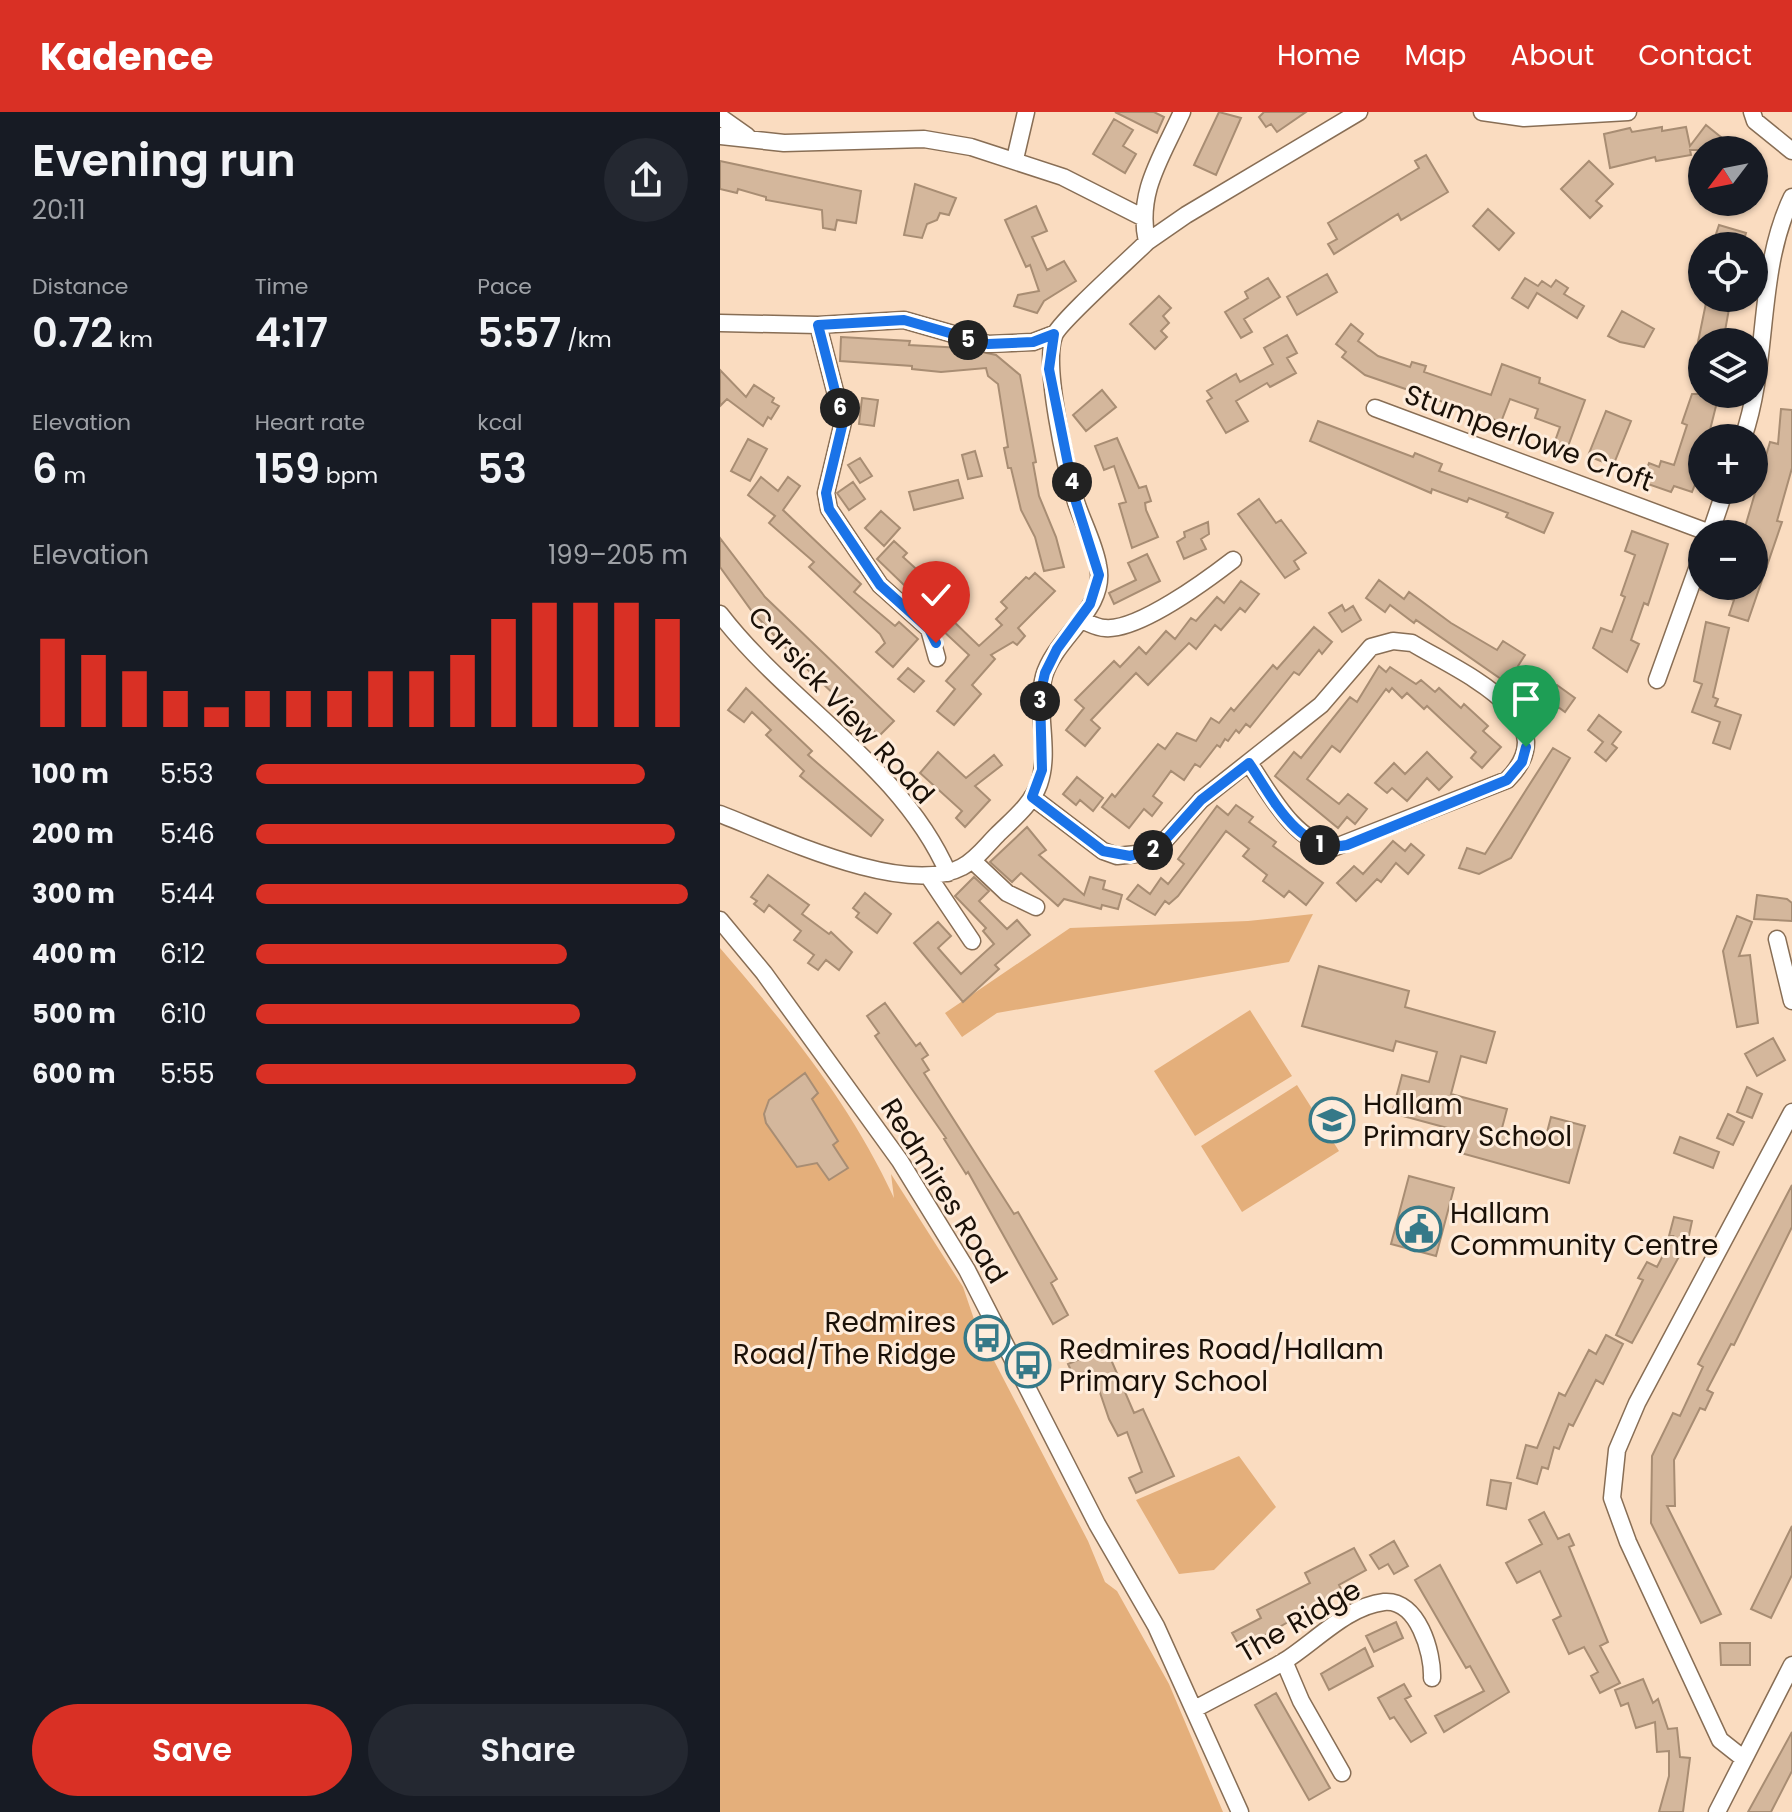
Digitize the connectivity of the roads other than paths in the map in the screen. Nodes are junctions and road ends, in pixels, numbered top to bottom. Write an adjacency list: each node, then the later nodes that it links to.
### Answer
1 (1026, 112): 12 (street)
2 (1182, 112): 14 (street)
3 (1359, 112): 15 (street)
4 (1482, 112): 5 (street)
5 (1628, 112)
6 (1738, 112): 8 (street)
7 (720, 117): 10 (street)
8 (1754, 117): 11 (street)
9 (720, 136): 10 (street)
10 (752, 139): 12 (street)
11 (1792, 151)
12 (1015, 159): 14 (street)
13 (1792, 197): 20 (street)
14 (1142, 217): 15 (street)
15 (1147, 242): 18 (street)
16 (720, 323): 17 (street)
17 (818, 325): 18 (street); 26 (street)
18 (1054, 334): 25 (street)
19 (1375, 408): 21 (street, Stumperlowe Croft)
20 (1746, 424)
21 (1688, 525)
22 (1233, 560): 25 (street)
23 (1688, 594): 27 (street)
24 (720, 614): 32 (street, Carsick View Road)
25 (1081, 620): 29 (street)
26 (937, 658)
27 (1657, 680)
28 (1249, 763): 28 (street); 29 (street)
29 (1032, 797): 31 (street)
30 (720, 814): 33 (street)
31 (972, 860): 32 (street); 34 (street)
32 (948, 873): 33 (street)
33 (929, 877): 37 (street)
34 (1036, 907)
35 (720, 920): 44 (street, Redmires Road)
36 (1777, 939): 38 (street)
37 (972, 941)
38 (1786, 959): 39 (street)
39 (1792, 1001)
40 (1792, 1112): 45 (street)
41 (1284, 1661): 43 (street, The Ridge); 44 (street, The Ridge); 46 (street)
42 (1792, 1665): 45 (street)
43 (1432, 1678)
44 (1195, 1709): 47 (street, Redmires Road)
45 (1744, 1759): 48 (street)
46 (1342, 1773)
47 (1240, 1812)
48 (1717, 1812)

